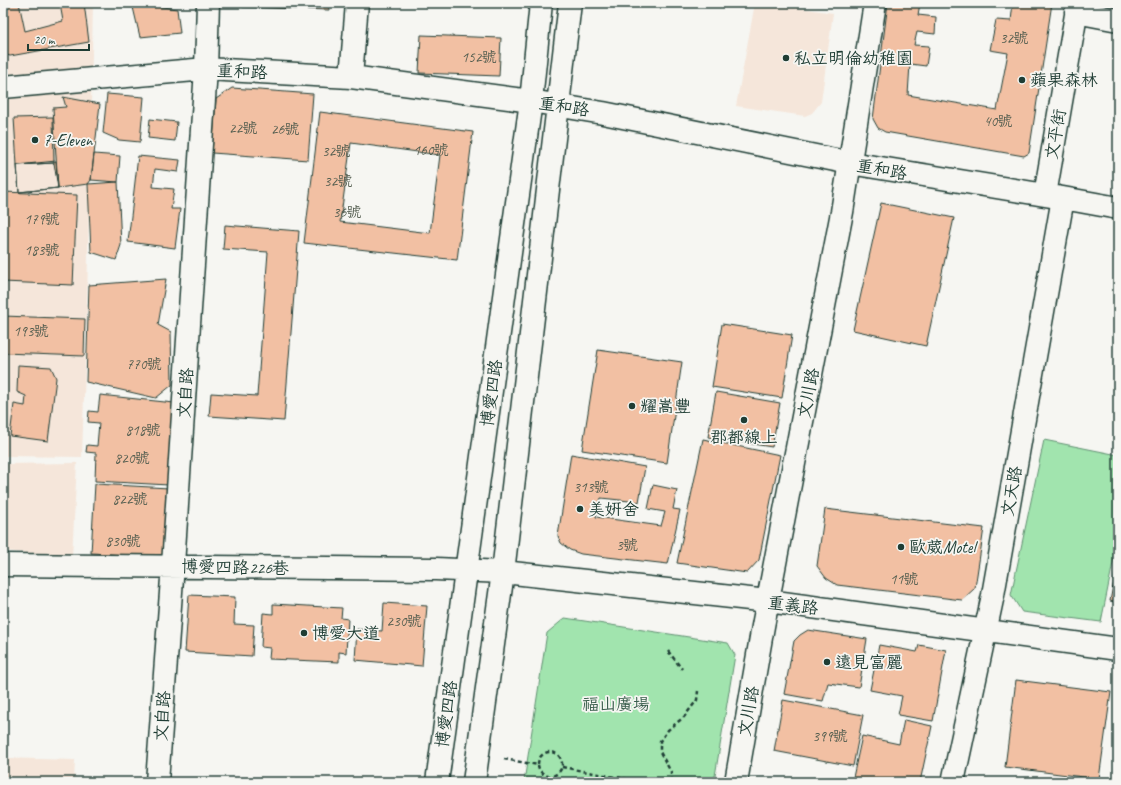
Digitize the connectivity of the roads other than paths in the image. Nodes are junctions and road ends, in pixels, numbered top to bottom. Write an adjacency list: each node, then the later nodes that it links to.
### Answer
1 (208, 3): 8 (street, 文自路)
2 (357, 3): 9 (street)
3 (541, 3): 11 (street, 博愛四路)
4 (570, 3): 12 (street, 博愛四路)
5 (875, 3): 13 (street, 文川路)
6 (1077, 8): 7 (street); 14 (street, 文平街)
7 (1118, 20)
8 (206, 69): 9 (street, 重和路); 10 (street, 重和路); 17 (street, 文自路)
9 (351, 77): 11 (street, 重和路)
10 (3, 87)
11 (531, 101): 12 (street, 重和路); 18 (street, 博愛四路)
12 (558, 106): 13 (street, 重和路); 19 (street, 博愛四路)
13 (850, 163): 14 (street, 重和路); 20 (street, 文川路)
14 (1054, 196): 15 (street, 重和路); 21 (street, 文天路)
15 (1118, 208)
16 (3, 564): 17 (street, 博愛四路226巷)
17 (173, 565): 18 (street, 博愛四路226巷); 23 (street, 文自路)
18 (466, 571): 19 (street, 重義路); 24 (street, 博愛四路)
19 (503, 572): 20 (street, 重義路); 25 (street, 博愛四路)
20 (768, 601): 21 (street, 重義路); 26 (street, 文川路)
21 (985, 632): 22 (street, 重義路); 27 (street, 文天路)
22 (1118, 649)
23 (157, 782)
24 (436, 782)
25 (474, 782)
26 (736, 782)
27 (953, 782)

